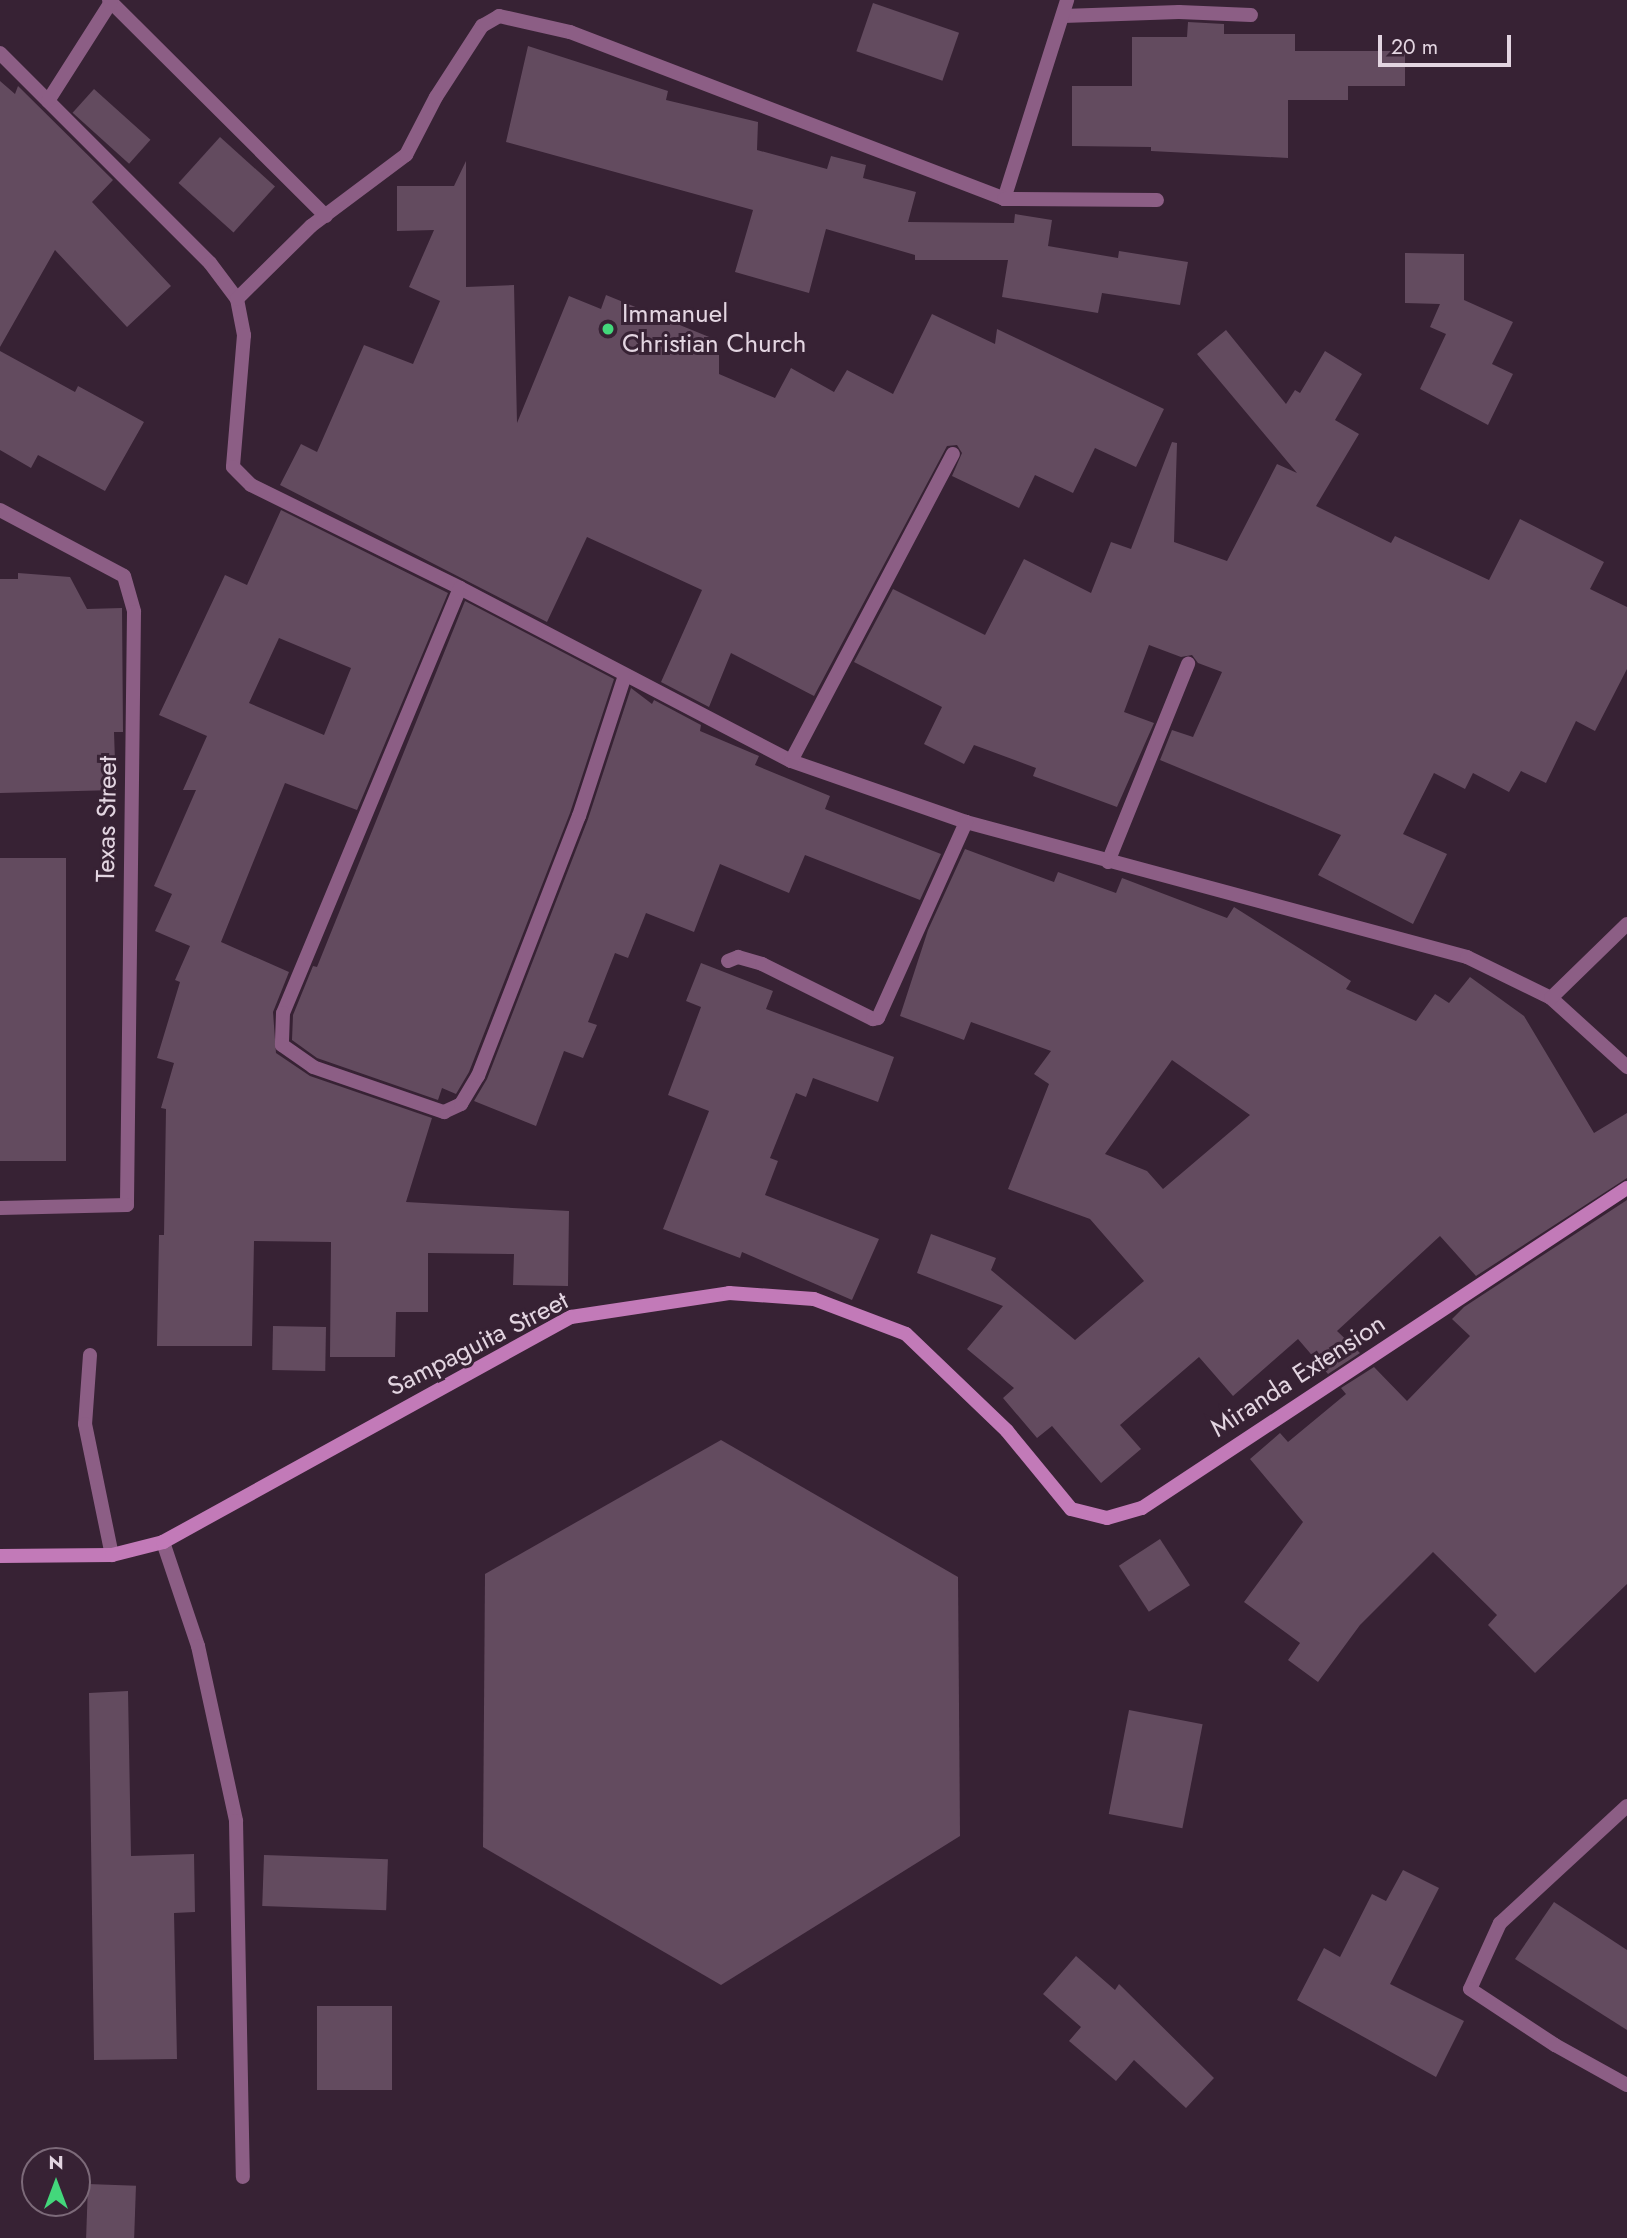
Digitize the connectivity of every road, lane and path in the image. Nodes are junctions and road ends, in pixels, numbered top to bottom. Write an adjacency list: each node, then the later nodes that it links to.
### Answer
1 (1067, 0): 4 (street)
2 (110, 1): 6 (street); 9 (street)
3 (1251, 15): 4 (street)
4 (1063, 16): 7 (street)
5 (0, 53): 6 (street)
6 (48, 101): 10 (street)
7 (1004, 199): 8 (street); 9 (street)
8 (1157, 200)
9 (326, 216): 10 (street)
10 (237, 299): 13 (street)
11 (953, 454): 16 (street)
12 (0, 510): 24 (street, Texas Street)
13 (460, 587): 15 (street); 15 (street)
14 (1188, 664): 18 (street)
15 (625, 675): 16 (street)
16 (791, 761): 17 (street)
17 (966, 822): 18 (street); 20 (street)
18 (1108, 862): 21 (street)
19 (1627, 924): 21 (street)
20 (728, 961)
21 (1552, 998): 22 (street)
22 (1627, 1067)
23 (1627, 1188): 26 (main road, Miranda Extension)
24 (0, 1208)
25 (90, 1355): 28 (street)
26 (1007, 1432): 27 (main road, Sampaguita Street)
27 (163, 1542): 28 (main road, Sampaguita Street); 32 (street)
28 (112, 1555): 29 (main road, Sampaguita Street)
29 (0, 1556)
30 (1627, 1806): 31 (street)
31 (1627, 2085)
32 (243, 2177)

